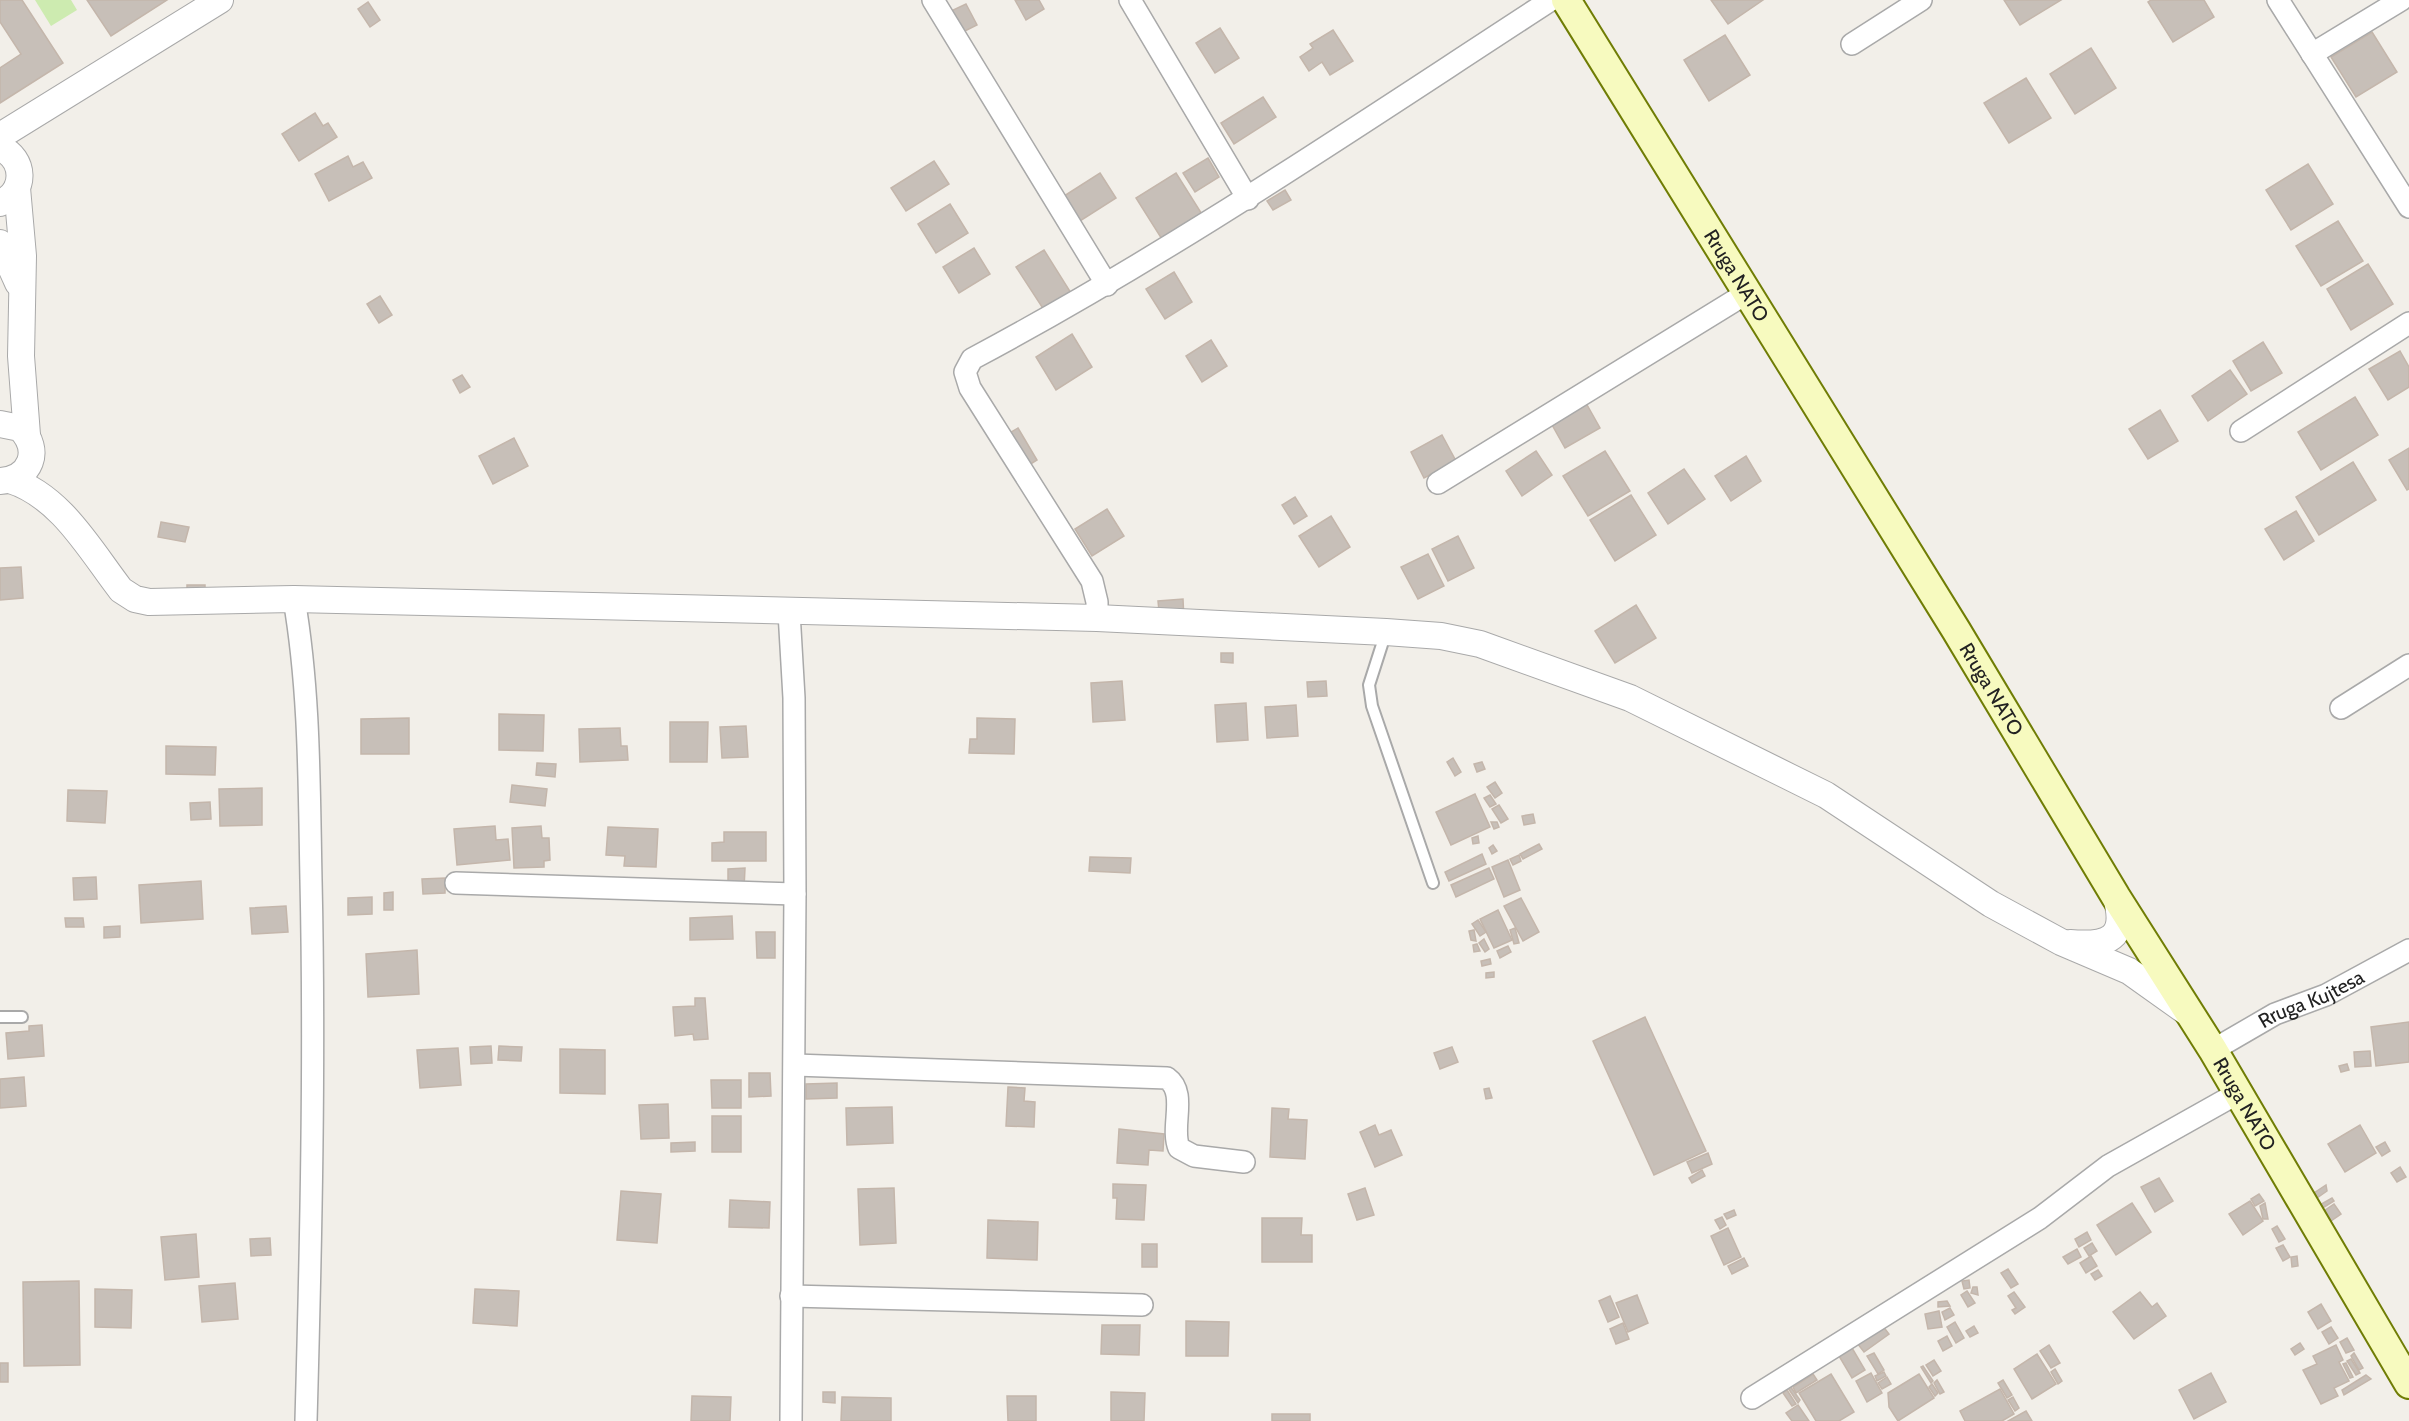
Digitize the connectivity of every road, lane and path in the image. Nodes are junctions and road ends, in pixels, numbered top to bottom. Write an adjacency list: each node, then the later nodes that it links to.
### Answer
1 (220, 0): 11 (street)
2 (933, 0): 18 (street)
3 (1130, 0): 15 (street)
4 (1551, 0): 15 (street)
5 (1566, 0): 20 (main road, Rruga NATO)
6 (1921, 0): 9 (street)
7 (2278, 0): 10 (street)
8 (2401, 0): 10 (street)
9 (1852, 44)
10 (2312, 54): 16 (street)
11 (30, 117): 12 (street); 14 (street)
12 (0, 136)
13 (0, 148): 14 (street)
14 (12, 187): 19 (street)
15 (1248, 199): 18 (street)
16 (2409, 207)
17 (0, 243): 19 (street)
18 (1107, 285): 32 (street)
19 (21, 292): 22 (street)
20 (1746, 293): 28 (street); 39 (main road, Rruga NATO)
21 (2409, 323): 25 (street)
22 (21, 356): 23 (street); 26 (street)
23 (0, 411)
24 (0, 424): 26 (street)
25 (2241, 431)
26 (30, 444): 27 (street); 29 (street)
27 (3, 481): 29 (street)
28 (1438, 483)
29 (73, 528): 30 (street)
30 (294, 599): 31 (street); 53 (street)
31 (789, 612): 32 (street); 38 (street)
32 (1097, 618): 33 (street)
33 (1386, 632): 37 (lane); 40 (street)
34 (2409, 665): 35 (street)
35 (2341, 708)
36 (456, 883): 38 (street)
37 (1433, 883)
38 (795, 894): 46 (street)
39 (2116, 897): 40 (street); 42 (main road, Rruga NATO)
40 (2061, 942): 42 (street)
41 (2409, 950): 45 (street, Rruga Kujtesa)
42 (2191, 1015): 45 (main road, Rruga NATO)
43 (0, 1017): 44 (lane)
44 (22, 1017)
45 (2213, 1050): 47 (main road, Rruga NATO)
46 (795, 1065): 48 (street); 49 (street)
47 (2238, 1092): 51 (main road, Rruga NATO); 52 (street)
48 (1244, 1162)
49 (791, 1296): 50 (street); 54 (street)
50 (1142, 1305)
51 (2409, 1383)
52 (1752, 1398)
53 (306, 1421)
54 (791, 1421)

